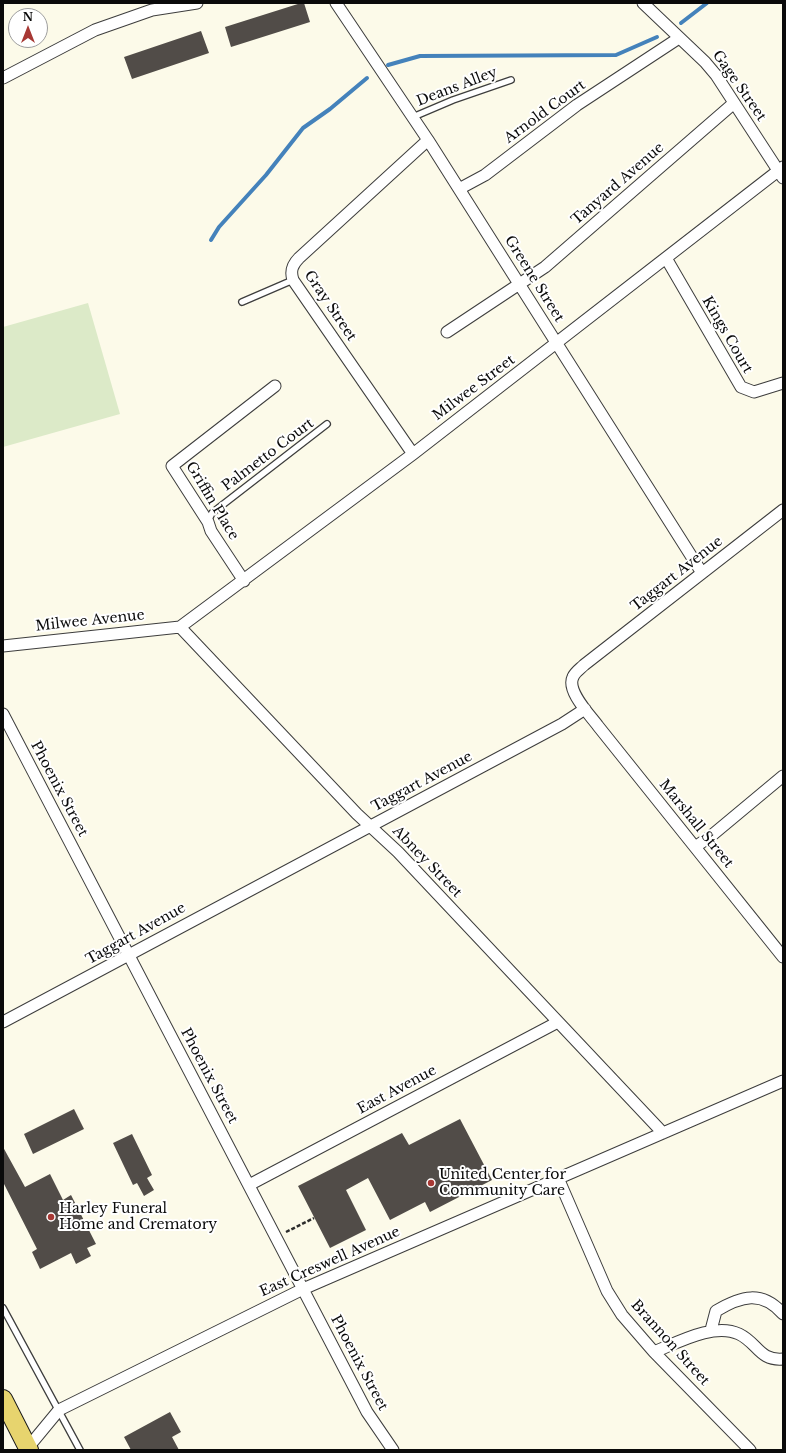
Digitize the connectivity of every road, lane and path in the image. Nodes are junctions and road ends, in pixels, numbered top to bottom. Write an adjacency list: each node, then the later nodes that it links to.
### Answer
1 (196, 3): 5 (street)
2 (336, 3): 8 (street, Greene Street)
3 (643, 3): 4 (street, Gage Street)
4 (679, 38): 7 (street, Gage Street); 11 (street, Arnold Court)
5 (3, 78)
6 (511, 80): 8 (lane, Deans Alley)
7 (734, 103): 10 (street, Gage Street); 14 (street, Tanyard Avenue)
8 (413, 117): 9 (street, Greene Street)
9 (428, 140): 11 (street, Greene Street); 13 (street, Gray Street)
10 (781, 172): 12 (street, Milwee Street)
11 (459, 190): 14 (street, Greene Street)
12 (666, 258): 17 (street, Milwee Street); 18 (street, Kings Court)
13 (293, 280): 15 (lane); 21 (street, Gray Street)
14 (519, 284): 16 (street, Tanyard Avenue); 17 (street, Greene Street)
15 (242, 302)
16 (447, 332)
17 (557, 343): 21 (street, Milwee Street); 24 (street, Greene Street)
18 (783, 383)
19 (275, 386): 23 (street, Griffin Place)
20 (327, 424): 23 (lane, Palmetto Court)
21 (413, 454): 25 (street, Milwee Street)
22 (783, 510): 24 (street, Taggart Avenue)
23 (208, 522): 25 (street, Griffin Place)
24 (702, 574): 28 (street, Taggart Avenue)
25 (244, 580): 26 (street, Milwee Street)
26 (180, 627): 27 (street, Milwee Avenue); 31 (street, Abney Street)
27 (3, 646)
28 (585, 709): 31 (street, Taggart Avenue); 32 (street, Marshall Street)
29 (3, 714): 33 (street, Phoenix Street)
30 (783, 776): 32 (street)
31 (371, 826): 33 (street, Taggart Avenue); 36 (street, Abney Street)
32 (695, 847): 34 (street, Marshall Street)
33 (129, 954): 35 (street, Taggart Avenue); 40 (street, Phoenix Street)
34 (783, 957)
35 (3, 1022)
36 (558, 1022): 38 (street, Abney Street); 40 (street, East Avenue)
37 (783, 1081): 38 (street, East Creswell Avenue)
38 (663, 1133): 39 (street, East Creswell Avenue)
39 (558, 1178): 43 (street, East Creswell Avenue); 47 (street, Brannon Street)
40 (249, 1185): 43 (street, Phoenix Street)
41 (314, 1218): 42 (path)
42 (286, 1232)
43 (303, 1289): 50 (street, East Creswell Avenue); 53 (street, Phoenix Street)
44 (3, 1308): 50 (lane)
45 (783, 1314): 46 (street)
46 (711, 1330): 47 (street); 48 (street)
47 (654, 1352): 54 (street, Brannon Street)
48 (783, 1359)
49 (3, 1400): 51 (main road)
50 (59, 1410): 51 (street, East Creswell Avenue); 52 (lane)
51 (28, 1449)
52 (80, 1450)
53 (393, 1450)
54 (750, 1450)

